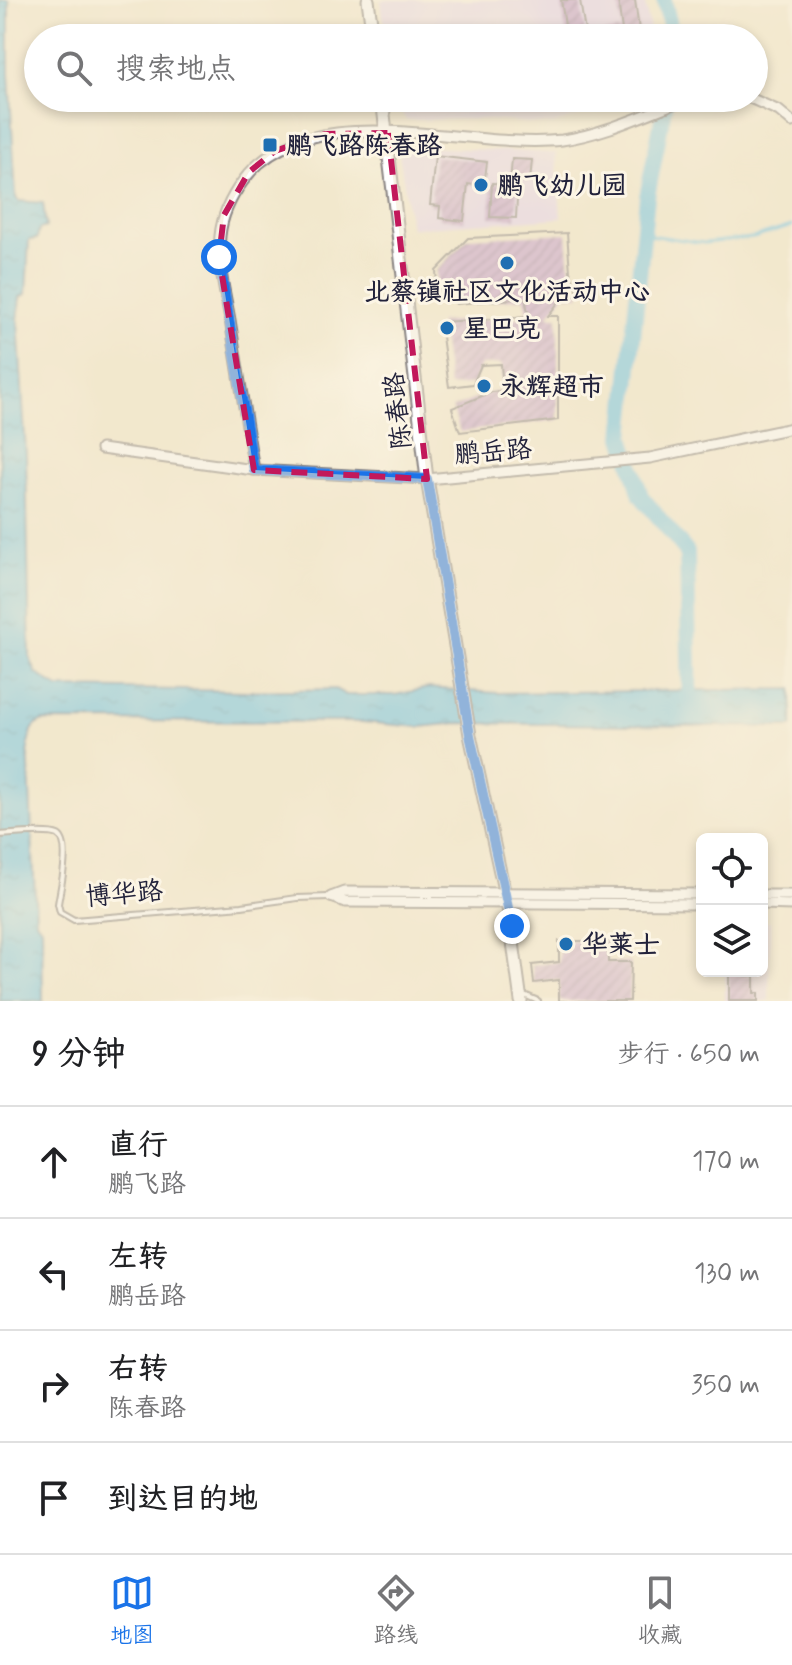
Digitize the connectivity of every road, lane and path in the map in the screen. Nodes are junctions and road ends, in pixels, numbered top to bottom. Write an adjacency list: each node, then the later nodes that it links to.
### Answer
1 (368, 0): 2 (street)
2 (371, 24)
3 (768, 106): 6 (street)
4 (384, 112): 7 (street, 陈春路)
5 (650, 112): 7 (street)
6 (792, 122)
7 (388, 133): 10 (street); 11 (street, 陈春路)
8 (792, 428): 11 (street, 鹏岳路)
9 (101, 449): 10 (street, 鹏岳路)
10 (254, 470): 11 (street, 鹏岳路)
11 (427, 479): 17 (street, 陈春路)
12 (0, 835): 16 (lane, 博华路)
13 (696, 894): 17 (street, 博华路)
14 (768, 895): 15 (street)
15 (792, 895)
16 (331, 897): 17 (street, 博华路)
17 (505, 897): 18 (street, 博华路); 21 (street, 陈春路)
18 (696, 904)
19 (768, 904): 20 (street)
20 (792, 905)
21 (521, 997): 22 (lane)
22 (538, 1001)

